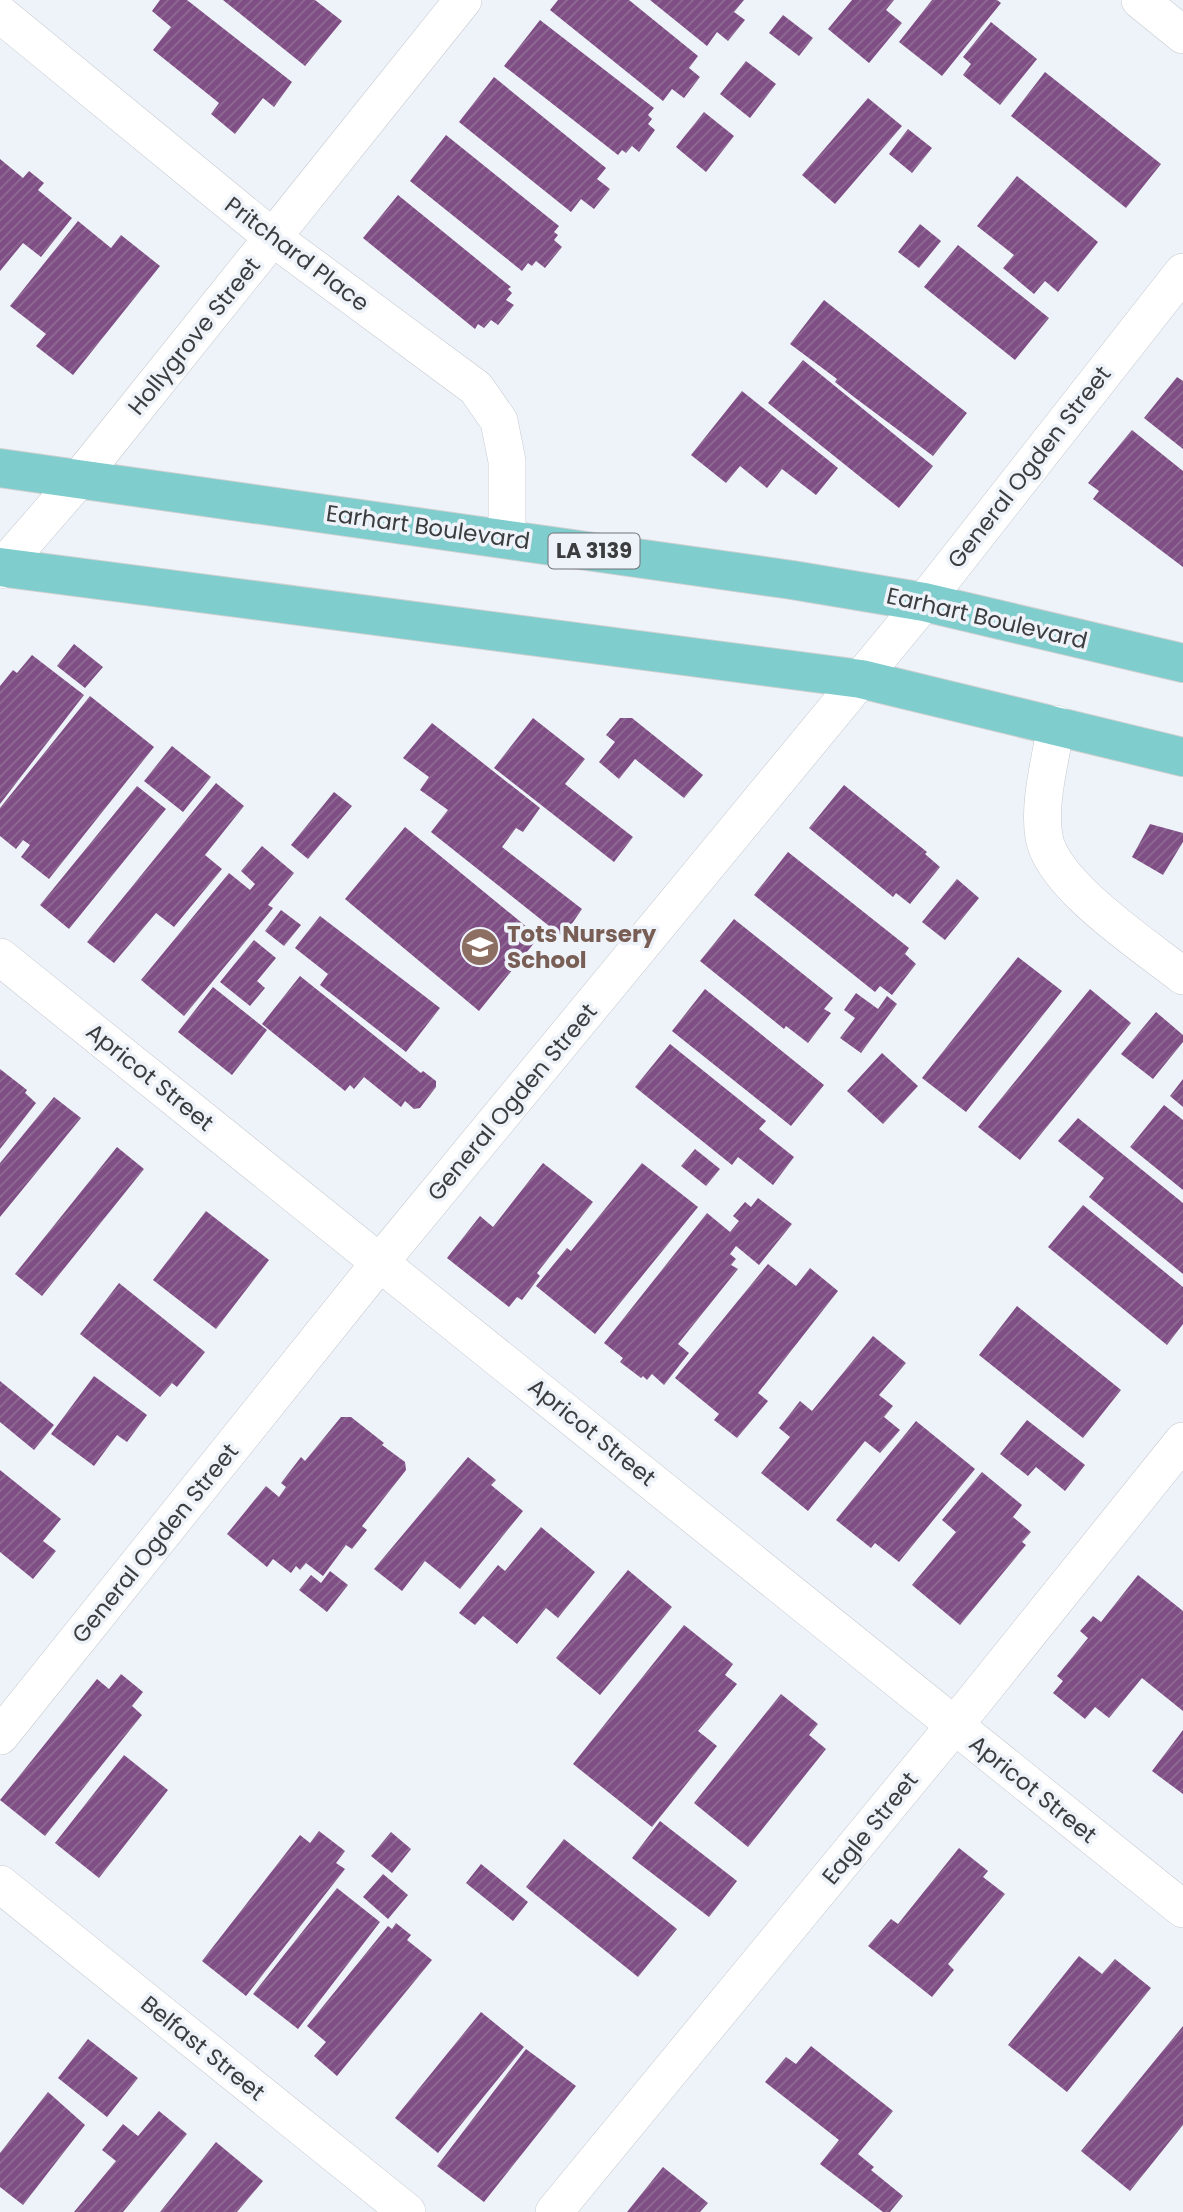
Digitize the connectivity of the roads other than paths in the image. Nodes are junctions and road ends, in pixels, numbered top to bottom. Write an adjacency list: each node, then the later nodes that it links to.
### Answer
1 (463, 0): 5 (street, Hollygrove Street)
2 (1140, 0): 4 (street)
3 (0, 14): 5 (street, Pritchard Place)
4 (1183, 36)
5 (272, 237): 8 (street, Hollygrove Street); 9 (street, Pritchard Place)
6 (1183, 272): 11 (street, General Ogden Street)
7 (0, 468): 8 (main road, Earhart Boulevard / LA 3139)
8 (79, 479): 9 (main road, Earhart Boulevard / LA 3139); 10 (street, Hollygrove Street)
9 (507, 538): 11 (main road, Earhart Boulevard / LA 3139)
10 (1, 568): 13 (main road)
11 (923, 602): 12 (main road, Earhart Boulevard / LA 3139); 13 (street, General Ogden Street)
12 (1183, 663)
13 (861, 679): 14 (main road); 18 (street, General Ogden Street)
14 (1056, 724): 15 (main road); 17 (street)
15 (1183, 757)
16 (0, 957): 18 (street, Apricot Street)
17 (1183, 976)
18 (381, 1261): 20 (street, Apricot Street); 21 (street, General Ogden Street)
19 (1183, 1441): 20 (street, Eagle Street)
20 (954, 1726): 23 (street, Apricot Street); 25 (street, Eagle Street)
21 (0, 1736)
22 (0, 1884): 24 (street, Belfast Street)
23 (1183, 1909)
24 (407, 2212)
25 (554, 2212)

